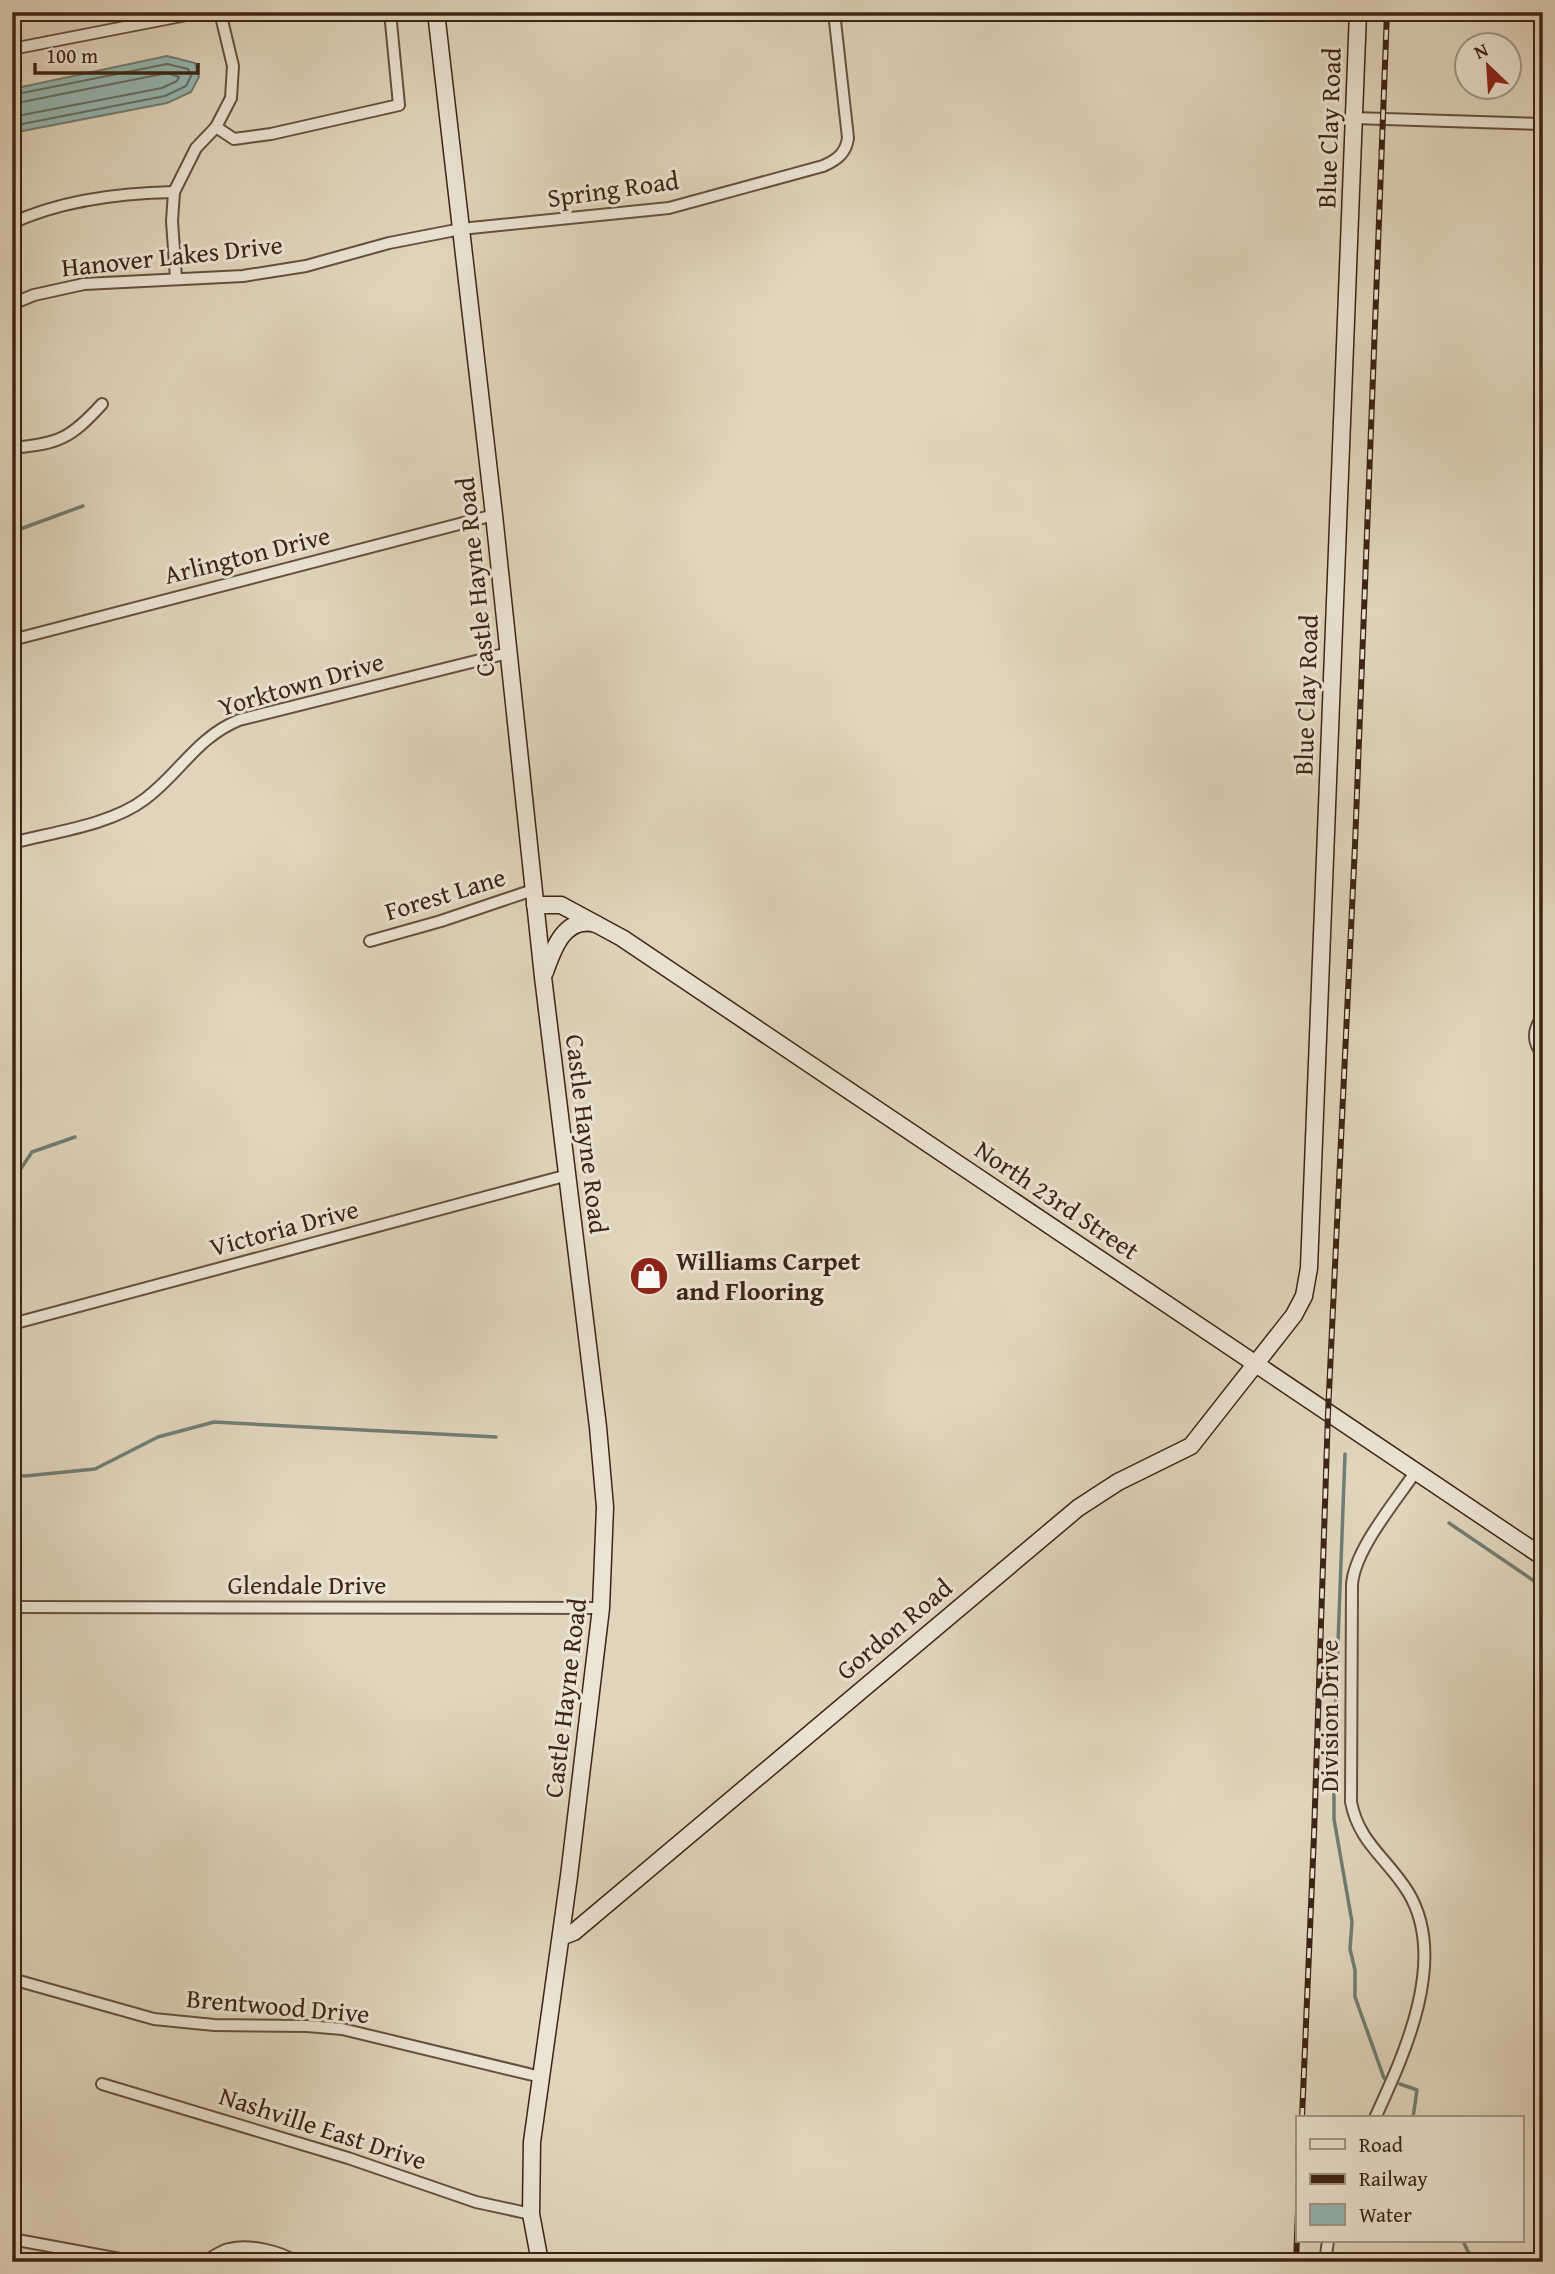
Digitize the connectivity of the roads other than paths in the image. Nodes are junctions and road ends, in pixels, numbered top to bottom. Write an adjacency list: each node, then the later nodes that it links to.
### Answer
1 (202, 12): 7 (street)
2 (220, 12): 10 (street)
3 (390, 12): 10 (street)
4 (436, 12): 13 (main road, Castle Hayne Road)
5 (834, 12): 13 (street, Spring Road)
6 (1358, 12): 8 (main road, Blue Clay Road)
7 (12, 49)
8 (1354, 118): 9 (street); 30 (main road, Blue Clay Road)
9 (1543, 124)
10 (216, 127): 11 (street)
11 (174, 192): 12 (street); 14 (street)
12 (12, 223)
13 (461, 229): 14 (street, Hanover Lakes Drive); 18 (main road, Castle Hayne Road)
14 (176, 278): 15 (street, Hanover Lakes Drive)
15 (12, 304)
16 (103, 404): 17 (street)
17 (12, 448)
18 (494, 515): 19 (street, Arlington Drive); 20 (main road, Castle Hayne Road)
19 (12, 640)
20 (508, 653): 21 (street, Yorktown Drive); 22 (main road, Castle Hayne Road)
21 (12, 843)
22 (534, 897): 23 (main road, North 23rd Street); 24 (street, Forest Lane); 25 (main road, Castle Hayne Road)
23 (603, 926): 25 (main road); 30 (main road, North 23rd Street)
24 (370, 941)
25 (543, 977): 28 (main road, Castle Hayne Road)
26 (1543, 1016): 27 (street)
27 (1543, 1055)
28 (568, 1175): 29 (street, Victoria Drive); 34 (main road, Castle Hayne Road)
29 (12, 1324)
30 (1256, 1363): 31 (main road, North 23rd Street); 35 (main road, Gordon Road)
31 (1416, 1471): 32 (main road, North 23rd Street); 39 (street, Division Drive)
32 (1543, 1557)
33 (12, 1607): 34 (street, Glendale Drive)
34 (601, 1608): 35 (main road, Castle Hayne Road)
35 (561, 1937): 37 (main road, Castle Hayne Road)
36 (12, 1979): 37 (street, Brentwood Drive)
37 (541, 2077): 40 (main road, Castle Hayne Road)
38 (102, 2084): 40 (street, Nashville East Drive)
39 (1376, 2116)
40 (531, 2214): 46 (main road, Castle Hayne Road)
41 (12, 2239): 43 (street)
42 (1328, 2242): 47 (street)
43 (136, 2262)
44 (203, 2262): 45 (street)
45 (296, 2262)
46 (540, 2262)
47 (1325, 2262)

